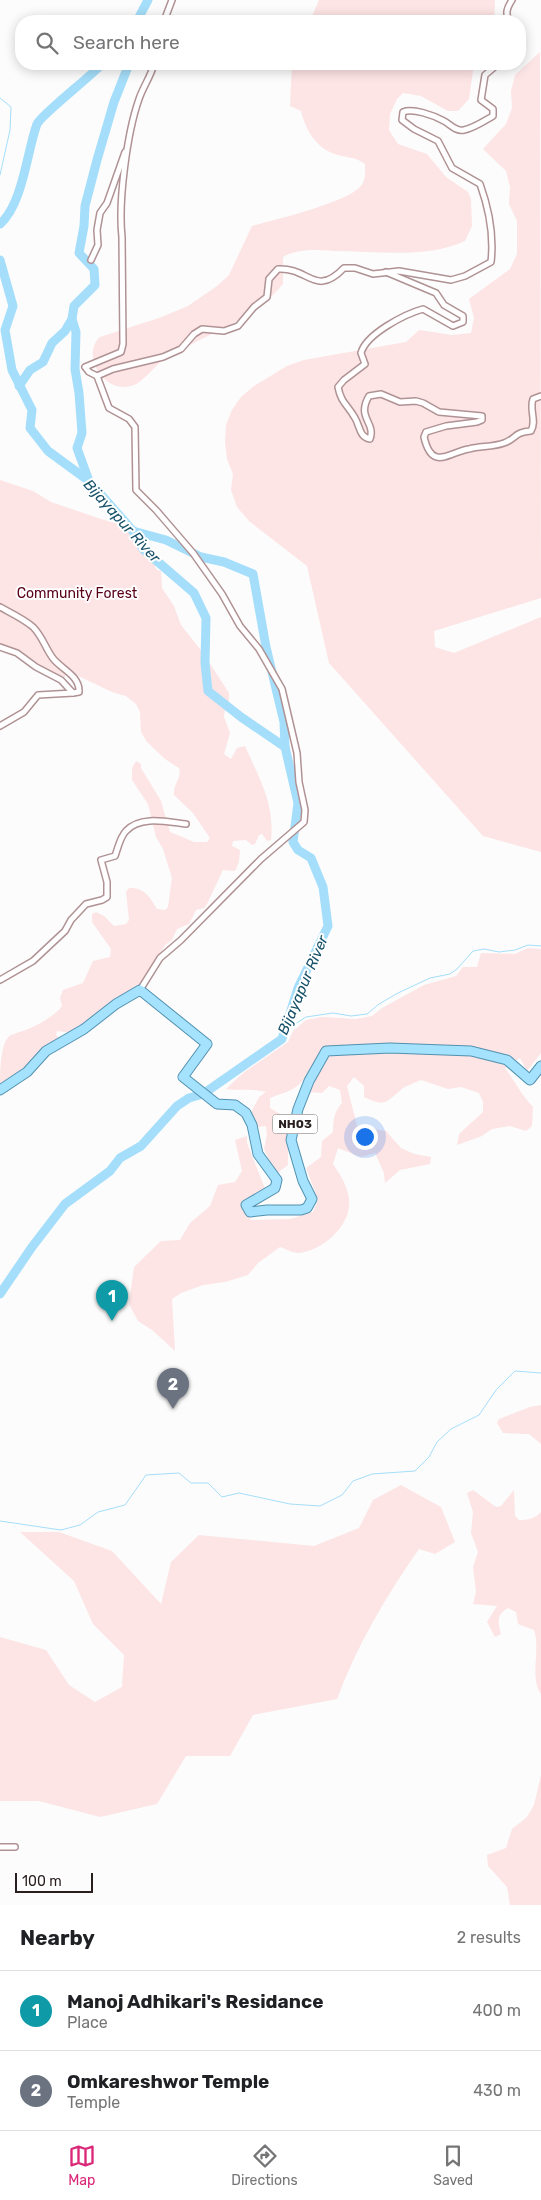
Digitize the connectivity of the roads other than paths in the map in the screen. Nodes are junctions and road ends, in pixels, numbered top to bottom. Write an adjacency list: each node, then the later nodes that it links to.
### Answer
1 (172, 0): 3 (street)
2 (512, 0): 4 (street)
3 (166, 15)
4 (506, 15)
5 (151, 70): 7 (street)
6 (491, 70): 9 (street)
7 (128, 145): 8 (street); 10 (street)
8 (91, 260)
9 (386, 272): 10 (street); 11 (street)
10 (97, 376): 18 (street)
11 (541, 396)
12 (0, 607): 14 (street)
13 (0, 646): 14 (street)
14 (73, 693): 15 (street)
15 (0, 726)
16 (186, 824): 17 (street)
17 (0, 980)
18 (140, 990): 19 (main road, NH03); 20 (main road)
19 (541, 1066)
20 (0, 1090)
21 (0, 1847): 22 (street)
22 (15, 1847)

